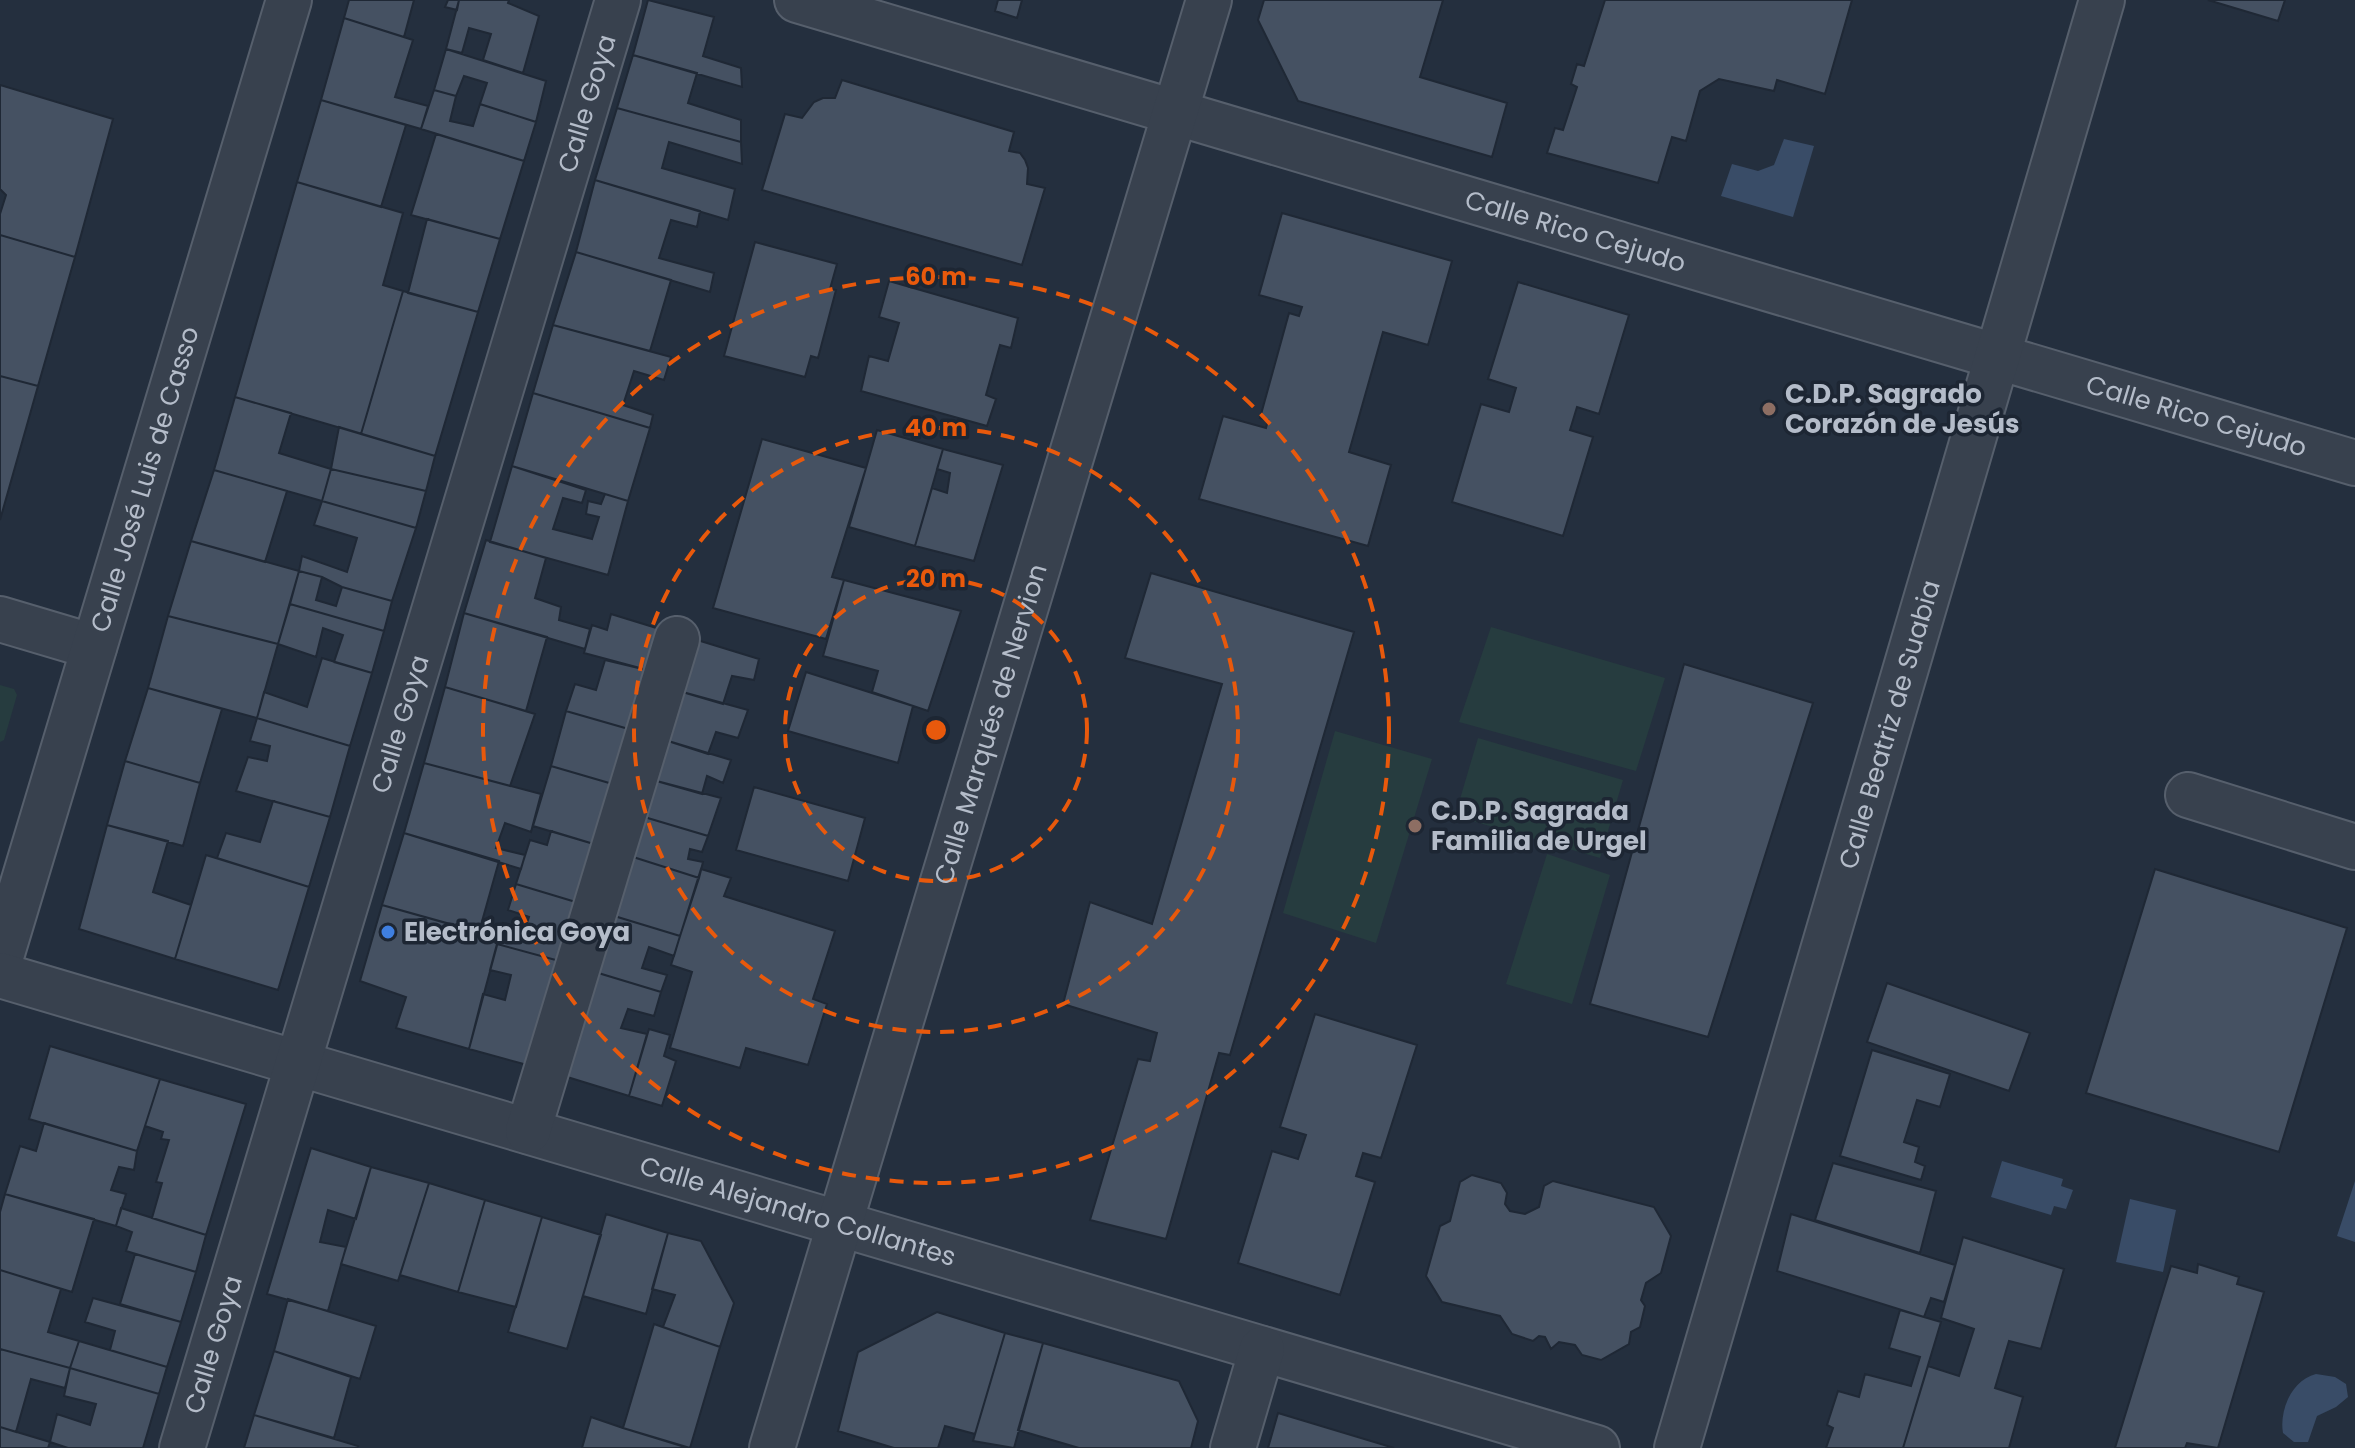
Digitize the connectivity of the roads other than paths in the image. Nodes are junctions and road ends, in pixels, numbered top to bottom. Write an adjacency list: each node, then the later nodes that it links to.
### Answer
1 (289, 0): 11 (street, Calle José Luis de Casso)
2 (618, 0): 16 (street, Calle Goya)
3 (797, 0): 6 (street, Calle Rico Cejudo)
4 (1209, 0): 6 (street, Calle Marqués de Nervion)
5 (2102, 0): 7 (street, Calle Beatriz de Suabia)
6 (1176, 114): 7 (street, Calle Rico Cejudo); 18 (street, Calle Marqués de Nervion)
7 (1997, 358): 8 (street, Calle Rico Cejudo); 24 (street, Calle Beatriz de Suabia)
8 (2355, 463)
9 (0, 619): 11 (street)
10 (677, 639): 17 (street)
11 (94, 647): 14 (street, Calle José Luis de Casso)
12 (2188, 795): 13 (street)
13 (2355, 847)
14 (0, 960)
15 (0, 975): 16 (street, Calle Alejandro Collantes)
16 (298, 1063): 17 (street, Calle Alejandro Collantes); 20 (street, Calle Goya)
17 (528, 1131): 18 (street, Calle Alejandro Collantes)
18 (839, 1223): 19 (street, Calle Alejandro Collantes); 21 (street, Calle Marqués de Nervion)
19 (1262, 1349): 22 (street); 23 (street, Calle Alejandro Collantes)
20 (182, 1448)
21 (772, 1448)
22 (1233, 1448)
23 (1597, 1448)
24 (1677, 1448)

